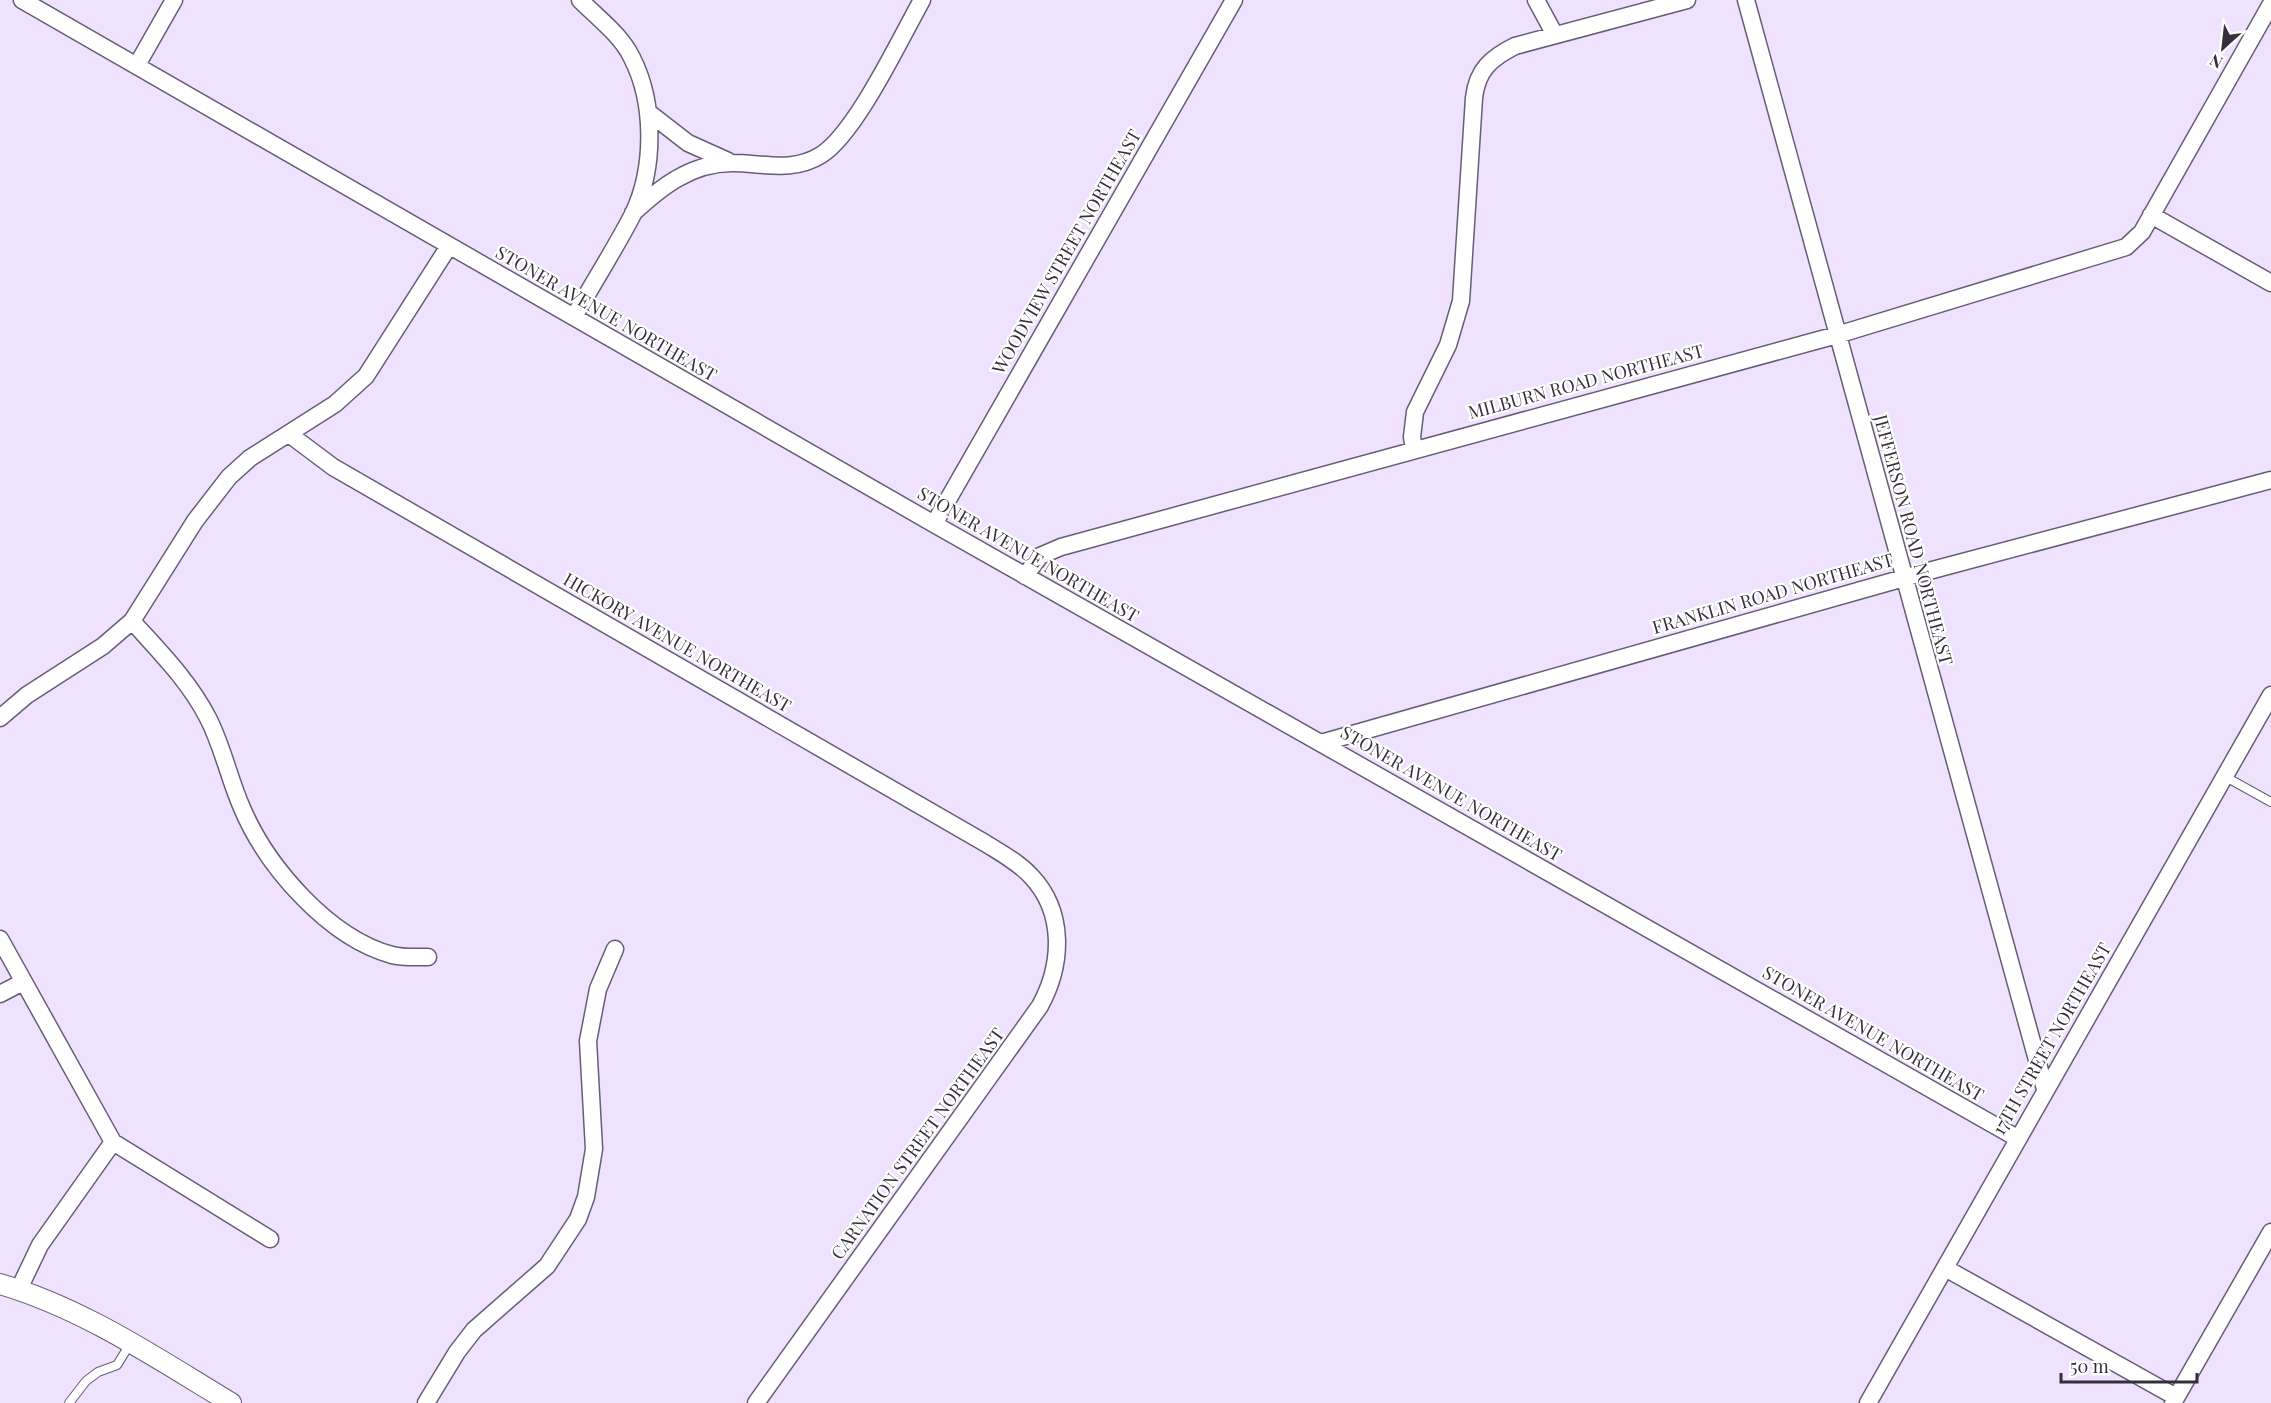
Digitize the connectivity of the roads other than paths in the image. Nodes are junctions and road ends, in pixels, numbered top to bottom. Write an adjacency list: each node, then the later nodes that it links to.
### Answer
1 (22, 0): 11 (street, STONER AVENUE NORTHEAST)
2 (174, 0): 11 (street)
3 (580, 0): 12 (street)
4 (922, 0): 13 (street)
5 (1234, 0): 23 (street, WOODVIEW STREET NORTHEAST)
6 (1536, 0): 10 (street)
7 (1687, 0): 10 (street)
8 (1746, 0): 19 (street, JEFFERSON ROAD NORTHEAST)
9 (2271, 4): 15 (street, MILBURN ROAD NORTHEAST)
10 (1555, 35): 21 (street)
11 (137, 65): 16 (street, STONER AVENUE NORTHEAST)
12 (648, 112): 13 (street); 14 (street)
13 (732, 163): 14 (street)
14 (633, 213): 18 (street)
15 (2151, 215): 17 (street); 19 (street, MILBURN ROAD NORTHEAST)
16 (448, 246): 18 (street, STONER AVENUE NORTHEAST); 20 (street)
17 (2271, 283)
18 (574, 317): 23 (street, STONER AVENUE NORTHEAST)
19 (1836, 335): 21 (street, MILBURN ROAD NORTHEAST); 25 (street, JEFFERSON ROAD NORTHEAST)
20 (290, 434): 26 (street); 32 (street, HICKORY AVENUE NORTHEAST)
21 (1414, 448): 24 (street, MILBURN ROAD NORTHEAST)
22 (2271, 480): 25 (street, FRANKLIN ROAD NORTHEAST)
23 (934, 524): 24 (street, STONER AVENUE NORTHEAST)
24 (1025, 576): 29 (street, STONER AVENUE NORTHEAST)
25 (1904, 578): 29 (street, FRANKLIN ROAD NORTHEAST); 38 (street, JEFFERSON ROAD NORTHEAST)
26 (132, 621): 28 (street); 35 (street)
27 (2271, 695): 30 (street, 17TH STREET NORTHEAST)
28 (0, 718)
29 (1321, 743): 39 (street, STONER AVENUE NORTHEAST)
30 (2224, 776): 31 (lane); 38 (street, 17TH STREET NORTHEAST)
31 (2271, 802)
32 (1042, 890): 51 (street, CARNATION STREET NORTHEAST)
33 (0, 939): 36 (street)
34 (615, 950): 50 (street)
35 (428, 957)
36 (23, 981): 37 (street); 40 (street)
37 (0, 994)
38 (2045, 1089): 39 (street, 17TH STREET NORTHEAST)
39 (2017, 1138): 43 (street, 17TH STREET NORTHEAST)
40 (113, 1143): 42 (street); 45 (street)
41 (2271, 1232): 47 (street)
42 (270, 1239)
43 (1944, 1268): 47 (street); 52 (street, 17TH STREET NORTHEAST)
44 (0, 1284): 45 (street)
45 (19, 1289): 46 (street)
46 (130, 1344): 48 (lane); 49 (street)
47 (2175, 1400)
48 (69, 1403)
49 (231, 1403)
50 (426, 1403)
51 (756, 1403)
52 (1868, 1403)

